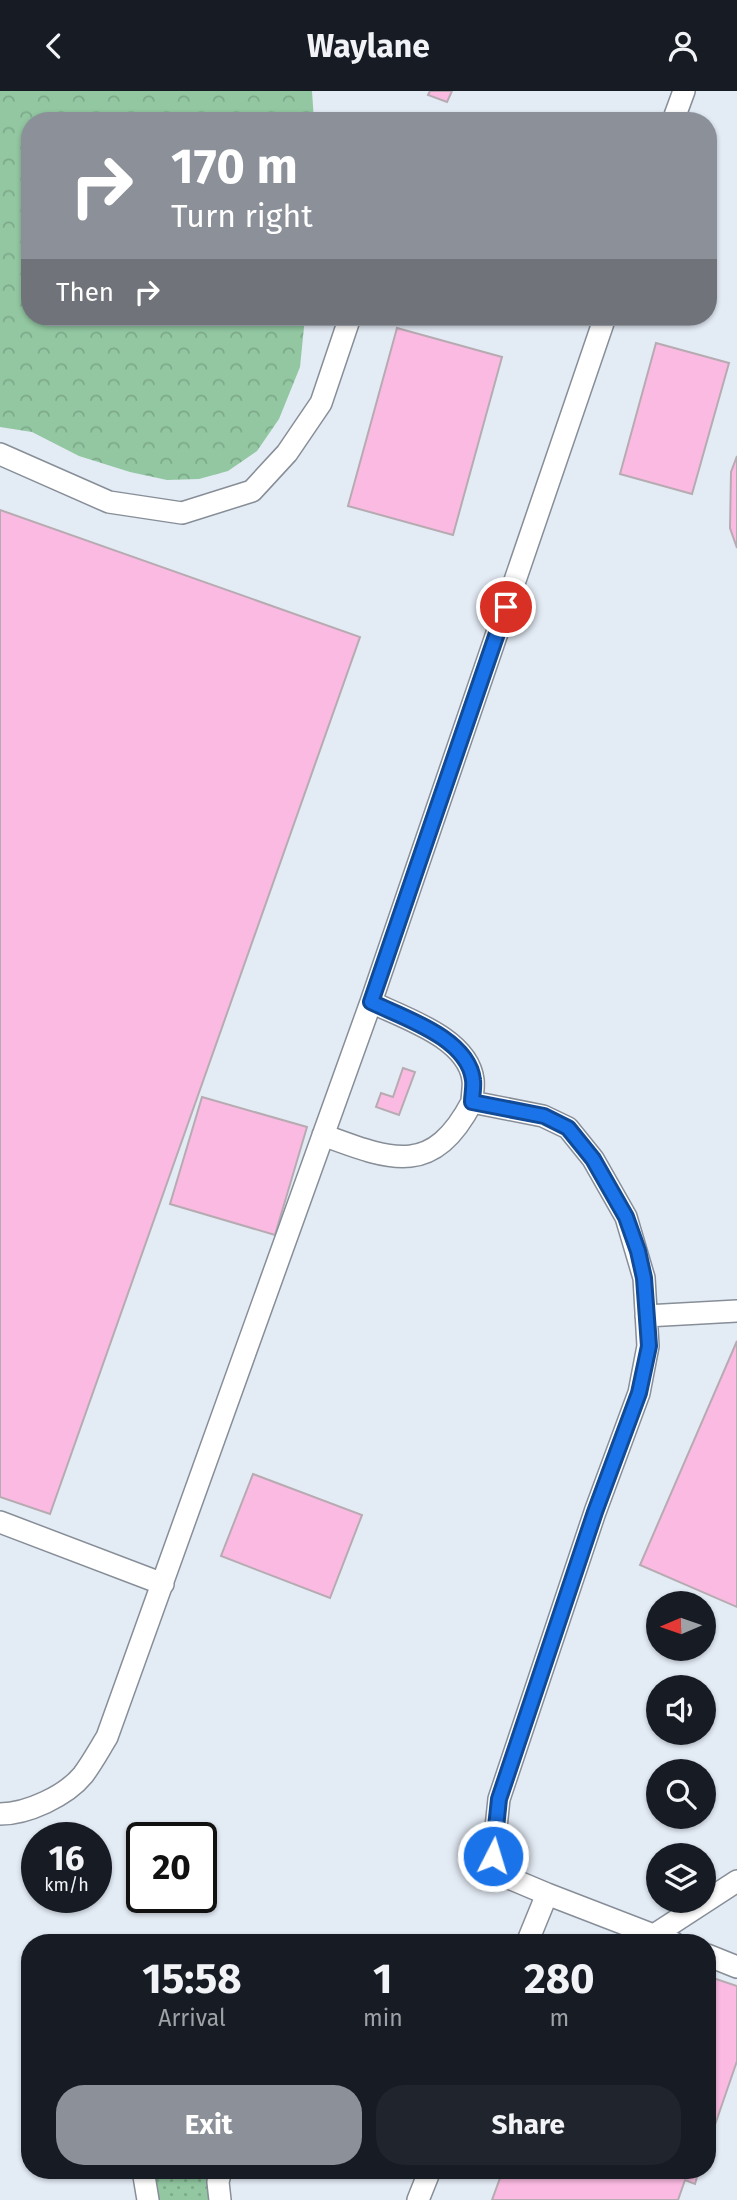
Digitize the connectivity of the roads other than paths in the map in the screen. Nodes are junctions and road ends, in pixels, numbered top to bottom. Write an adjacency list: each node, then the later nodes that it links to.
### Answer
1 (684, 91): 2 (lane)
2 (676, 112)
3 (347, 326): 5 (lane)
4 (603, 326): 6 (lane)
5 (0, 454)
6 (371, 1002): 7 (lane); 8 (lane)
7 (472, 1102): 8 (lane); 10 (lane)
8 (323, 1135): 12 (lane)
9 (737, 1311): 10 (lane)
10 (646, 1316): 15 (lane)
11 (0, 1522): 12 (lane)
12 (163, 1584): 13 (lane)
13 (0, 1814)
14 (737, 1881): 18 (lane)
15 (547, 1894): 16 (lane); 17 (lane)
16 (531, 1934)
17 (651, 1934)
18 (656, 1934)
19 (716, 1959): 20 (lane)
20 (737, 1967)
21 (144, 2179): 24 (lane)
22 (218, 2179): 25 (lane)
23 (426, 2179): 26 (lane)
24 (148, 2200)
25 (220, 2200)
26 (418, 2200)

